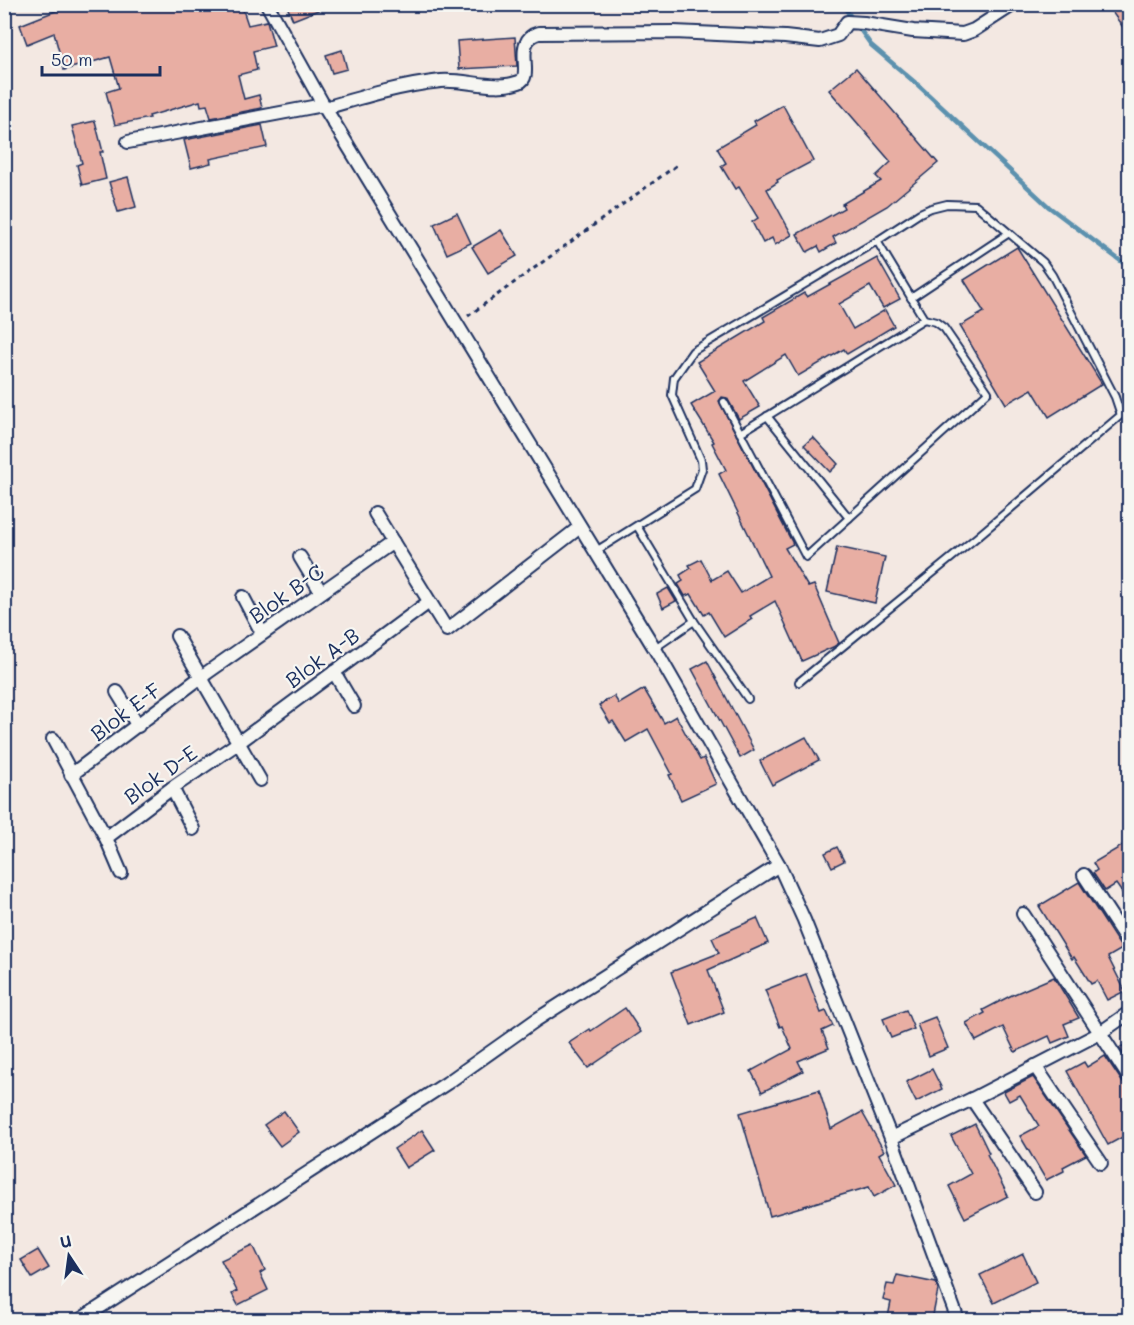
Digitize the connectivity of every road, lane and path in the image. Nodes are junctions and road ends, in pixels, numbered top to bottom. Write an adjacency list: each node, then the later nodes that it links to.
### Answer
1 (267, 4): 3 (street)
2 (1014, 4): 3 (street)
3 (324, 106): 4 (street); 10 (street)
4 (128, 142)
5 (677, 165): 10 (path)
6 (1009, 233): 7 (lane); 8 (lane); 30 (lane)
7 (877, 241): 8 (lane); 17 (lane)
8 (911, 298): 9 (lane)
9 (924, 319): 12 (lane); 15 (lane)
10 (457, 324): 16 (street)
11 (724, 402): 13 (lane)
12 (767, 416): 13 (lane); 15 (lane)
13 (740, 433): 15 (lane)
14 (375, 513): 18 (street)
15 (849, 518)
16 (580, 526): 19 (street); 23 (street)
17 (637, 526): 19 (lane); 24 (lane)
18 (393, 542): 21 (street, Blok B-C); 23 (street)
19 (596, 551): 27 (street)
20 (300, 557): 21 (street)
21 (321, 592): 25 (street, Blok B-C)
22 (243, 597): 25 (street)
23 (429, 602): 28 (street, Blok A-B)
24 (694, 621): 27 (lane); 32 (lane)
25 (262, 633): 29 (street, Blok B-C)
26 (177, 636): 29 (street)
27 (655, 649): 42 (street)
28 (334, 672): 33 (street); 36 (street, Blok A-B)
29 (201, 677): 34 (street, Blok E-F); 36 (street)
30 (799, 682)
31 (117, 692): 34 (street)
32 (748, 699)
33 (354, 706)
34 (138, 726): 37 (street, Blok E-F)
35 (53, 739): 37 (street)
36 (238, 743): 38 (street); 39 (street, Blok D-E)
37 (72, 775): 41 (street)
38 (260, 780)
39 (172, 788): 40 (street); 41 (street, Blok D-E)
40 (193, 829)
41 (106, 838): 43 (street)
42 (779, 865): 52 (street); 55 (street)
43 (121, 873)
44 (1084, 875): 46 (street)
45 (1023, 914): 48 (street)
46 (1130, 945)
47 (1130, 1012): 48 (street)
48 (1100, 1033): 49 (street); 50 (street)
49 (1035, 1066): 51 (street); 53 (street)
50 (1130, 1079)
51 (972, 1099): 52 (street); 54 (street)
52 (891, 1138): 56 (street)
53 (1101, 1163)
54 (1035, 1192)
55 (80, 1320)
56 (958, 1320)

